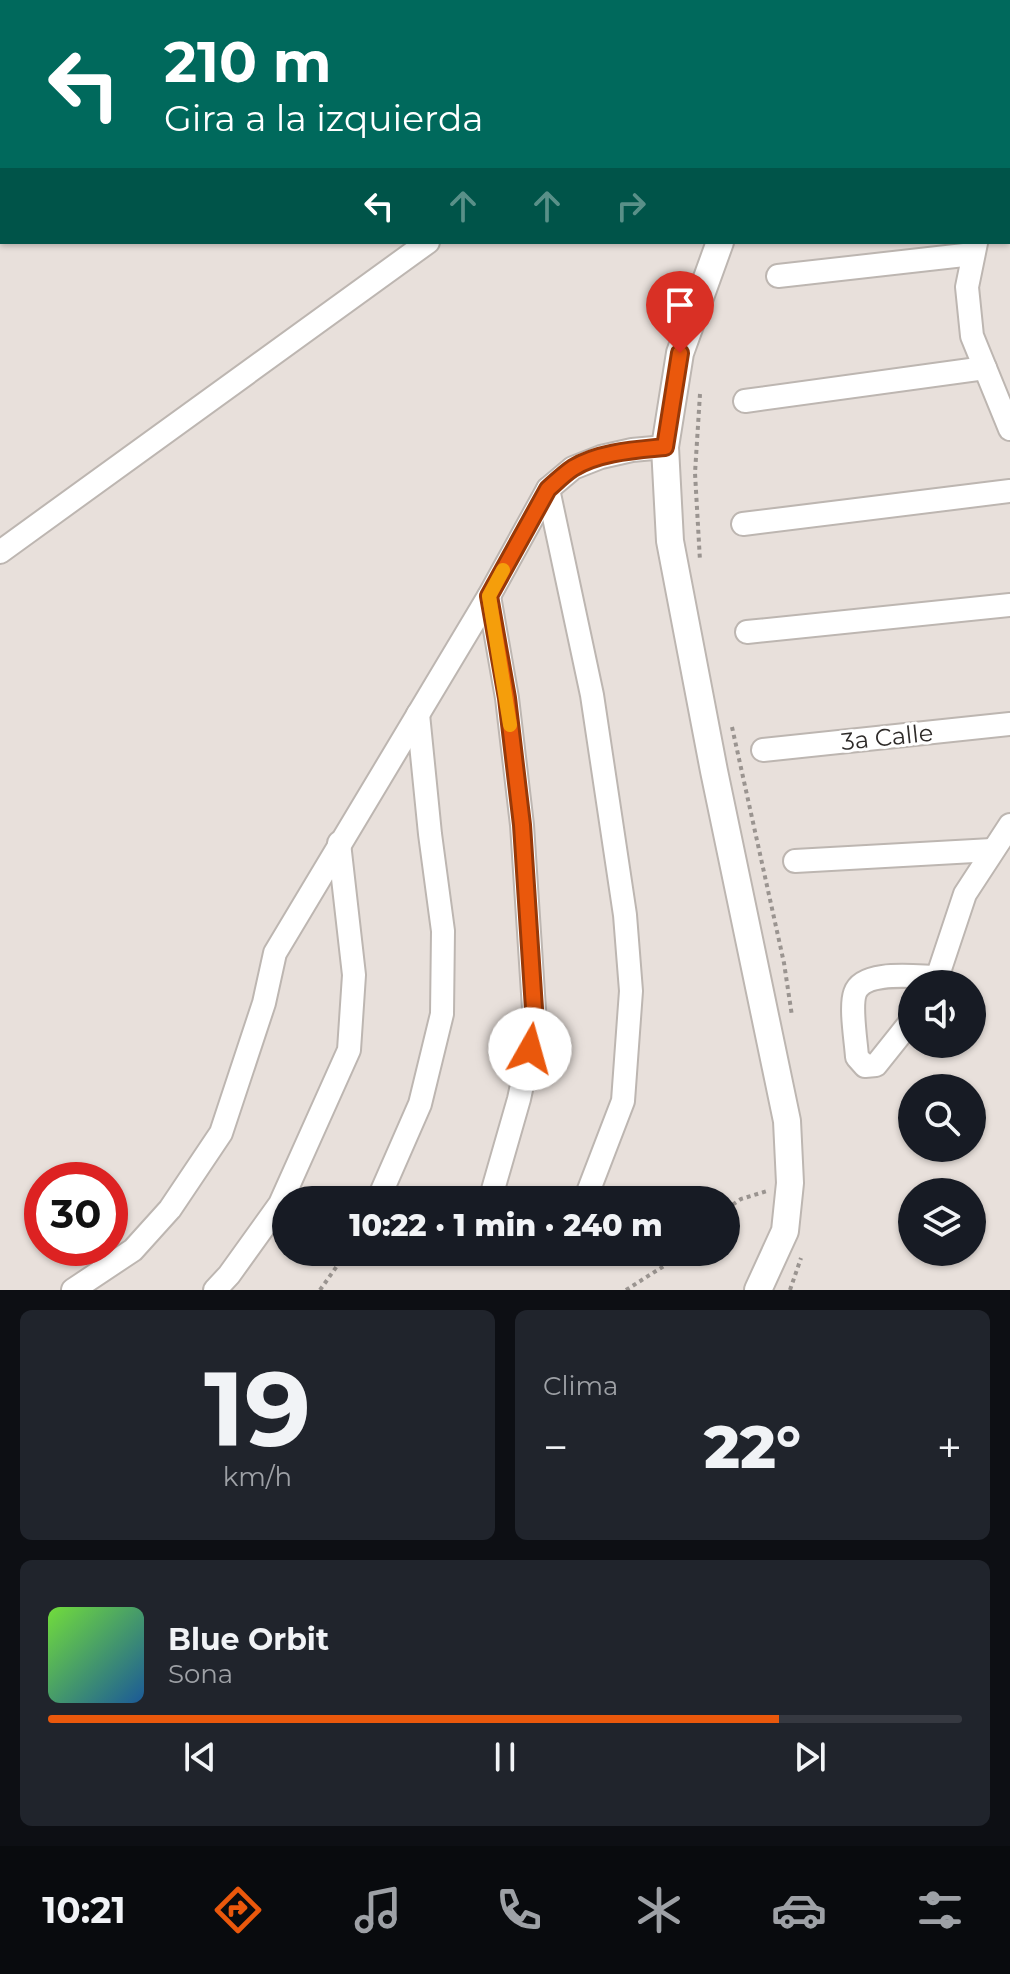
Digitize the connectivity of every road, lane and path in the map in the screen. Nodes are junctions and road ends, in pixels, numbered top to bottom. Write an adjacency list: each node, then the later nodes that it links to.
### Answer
1 (425, 244): 12 (street)
2 (719, 244): 8 (street)
3 (975, 248): 4 (street); 5 (street)
4 (778, 276)
5 (985, 368): 6 (street); 7 (street)
6 (745, 401)
7 (1010, 429)
8 (665, 447): 9 (street); 26 (street)
9 (548, 489): 13 (street); 29 (street)
10 (1010, 491): 11 (street)
11 (743, 524)
12 (0, 552)
13 (489, 596): 16 (street); 28 (street)
14 (1010, 605): 15 (street)
15 (747, 632)
16 (418, 714): 20 (street); 27 (street)
17 (1010, 724): 18 (street, 3a Calle)
18 (763, 750)
19 (1010, 825): 21 (street)
20 (339, 843): 33 (street); 34 (street)
21 (992, 850): 22 (street); 23 (street)
22 (795, 861)
23 (939, 970)
24 (898, 978): 25 (street)
25 (898, 1038)
26 (790, 1183): 30 (path); 37 (street)
27 (384, 1186)
28 (494, 1186)
29 (590, 1186)
30 (740, 1200)
31 (337, 1266): 35 (path)
32 (664, 1266): 36 (path)
33 (73, 1290)
34 (215, 1290)
35 (320, 1290)
36 (626, 1290)
37 (758, 1290)

